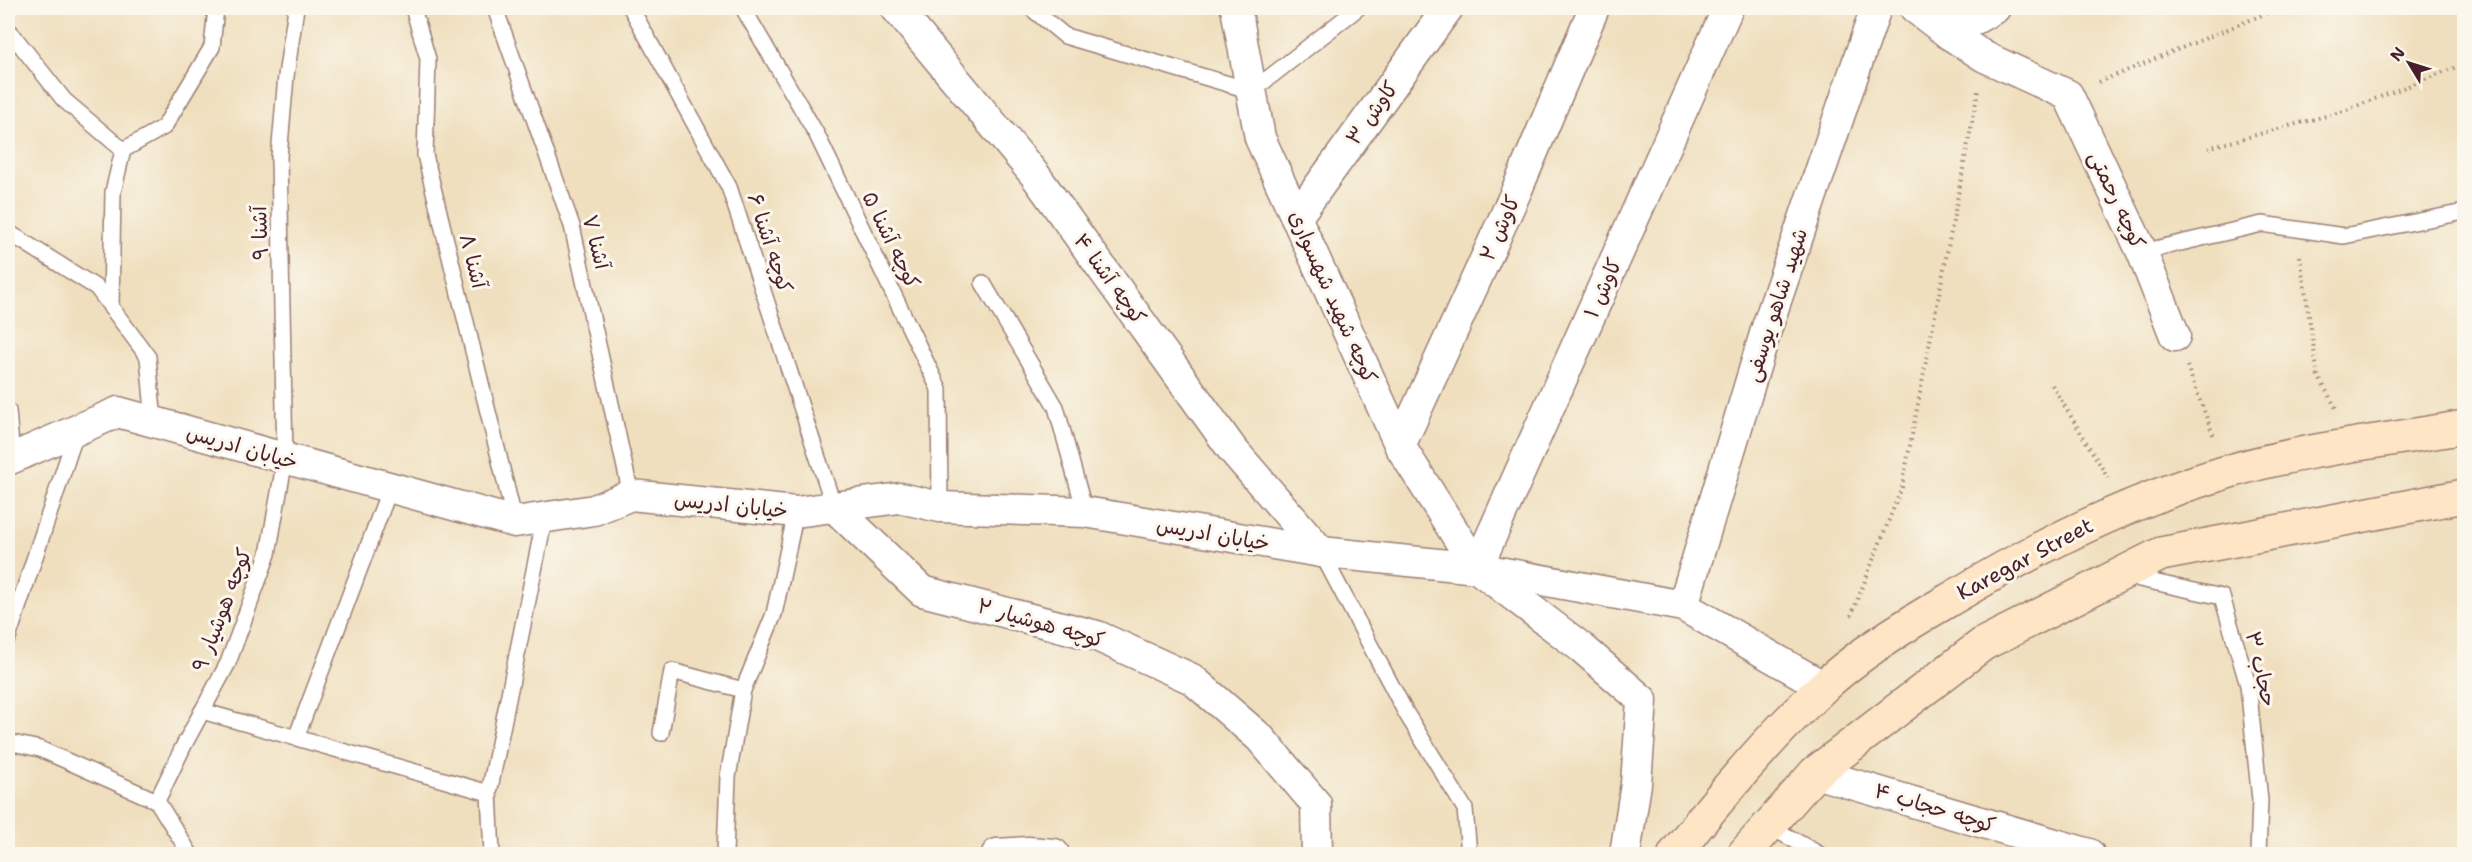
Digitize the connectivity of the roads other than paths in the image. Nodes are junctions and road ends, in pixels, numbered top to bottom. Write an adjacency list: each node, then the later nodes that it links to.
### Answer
1 (216, 8): 20 (lane)
2 (296, 8): 34 (lane, آشنا ۹)
3 (413, 8): 43 (lane, آشنا ۸)
4 (495, 8): 36 (lane, آشنا ۷)
5 (631, 8): 38 (lane, کوچه آشنا ۶)
6 (743, 8): 39 (lane, کوچه آشنا ۵)
7 (896, 8): 44 (street, کوچه آشنا ۴)
8 (1031, 8): 19 (lane)
9 (1236, 8): 19 (street, کوچه شهید شهسواری)
10 (1359, 8): 19 (lane)
11 (1448, 8): 22 (street, کاوش ۳)
12 (1594, 8): 32 (street, کاوش ۲)
13 (1728, 8): 45 (street, کاوش ۱)
14 (1876, 8): 47 (street, شهید شاهو یوسفی)
15 (1915, 8): 18 (street)
16 (1995, 8): 18 (street)
17 (8, 29): 20 (lane)
18 (1949, 34): 24 (street, کوچه رحمتی)
19 (1252, 91): 22 (street, کوچه شهید شهسواری)
20 (123, 150): 26 (lane)
21 (2464, 212): 24 (lane)
22 (1296, 218): 32 (street, کوچه شهید شهسواری)
23 (8, 232): 26 (lane)
24 (2142, 252): 27 (street, کوچه رحمتی)
25 (983, 283): 41 (lane)
26 (111, 308): 29 (lane)
27 (2175, 336)
28 (8, 411): 33 (lane)
29 (154, 422): 31 (street, خیابان ادریس); 34 (street, خیابان ادریس)
30 (2464, 427): 49 (main road, Karegar Street)
31 (77, 430): 33 (street, خیابان ادریس); 48 (lane)
32 (1400, 446): 45 (street, کوچه شهید شهسواری)
33 (10, 459)
34 (285, 459): 35 (street, خیابان ادریس); 51 (lane, کوچه هوشیار ۹)
35 (390, 488): 43 (street, خیابان ادریس); 53 (lane)
36 (632, 495): 40 (street, خیابان ادریس); 42 (street, خیابان ادریس)
37 (2464, 496): 46 (main road)
38 (834, 507): 39 (street, خیابان ادریس); 40 (street, خیابان ادریس); 64 (street, کوچه هوشیار ۲)
39 (940, 507): 41 (street, خیابان ادریس)
40 (796, 512): 50 (lane)
41 (1085, 512): 44 (street, خیابان ادریس)
42 (545, 516): 43 (street, خیابان ادریس); 56 (lane)
43 (515, 522)
44 (1321, 552): 45 (street, خیابان ادریس); 65 (lane)
45 (1477, 568): 47 (street, خیابان ادریس); 66 (street)
46 (2120, 575): 55 (main road); 71 (lane, حجاب ۳)
47 (1683, 606): 49 (street, خیابان ادریس)
48 (8, 638)
49 (1824, 687): 67 (main road, Karegar Street)
50 (743, 690): 52 (lane); 61 (lane)
51 (202, 711): 53 (lane); 57 (lane, کوچه هوشیار ۹)
52 (661, 733)
53 (296, 738): 56 (lane)
54 (8, 742): 57 (lane)
55 (1815, 773): 58 (main road); 70 (street, کوچه حجاب ۴)
56 (489, 793): 60 (lane)
57 (157, 801): 59 (lane)
58 (1767, 825): 68 (main road); 69 (lane)
59 (190, 855)
60 (492, 855)
61 (725, 855)
62 (997, 855): 63 (street)
63 (1054, 855)
64 (1317, 855)
65 (1469, 855)
66 (1625, 855)
67 (1675, 855)
68 (1744, 855)
69 (1820, 855)
70 (2089, 855)
71 (2258, 855)

